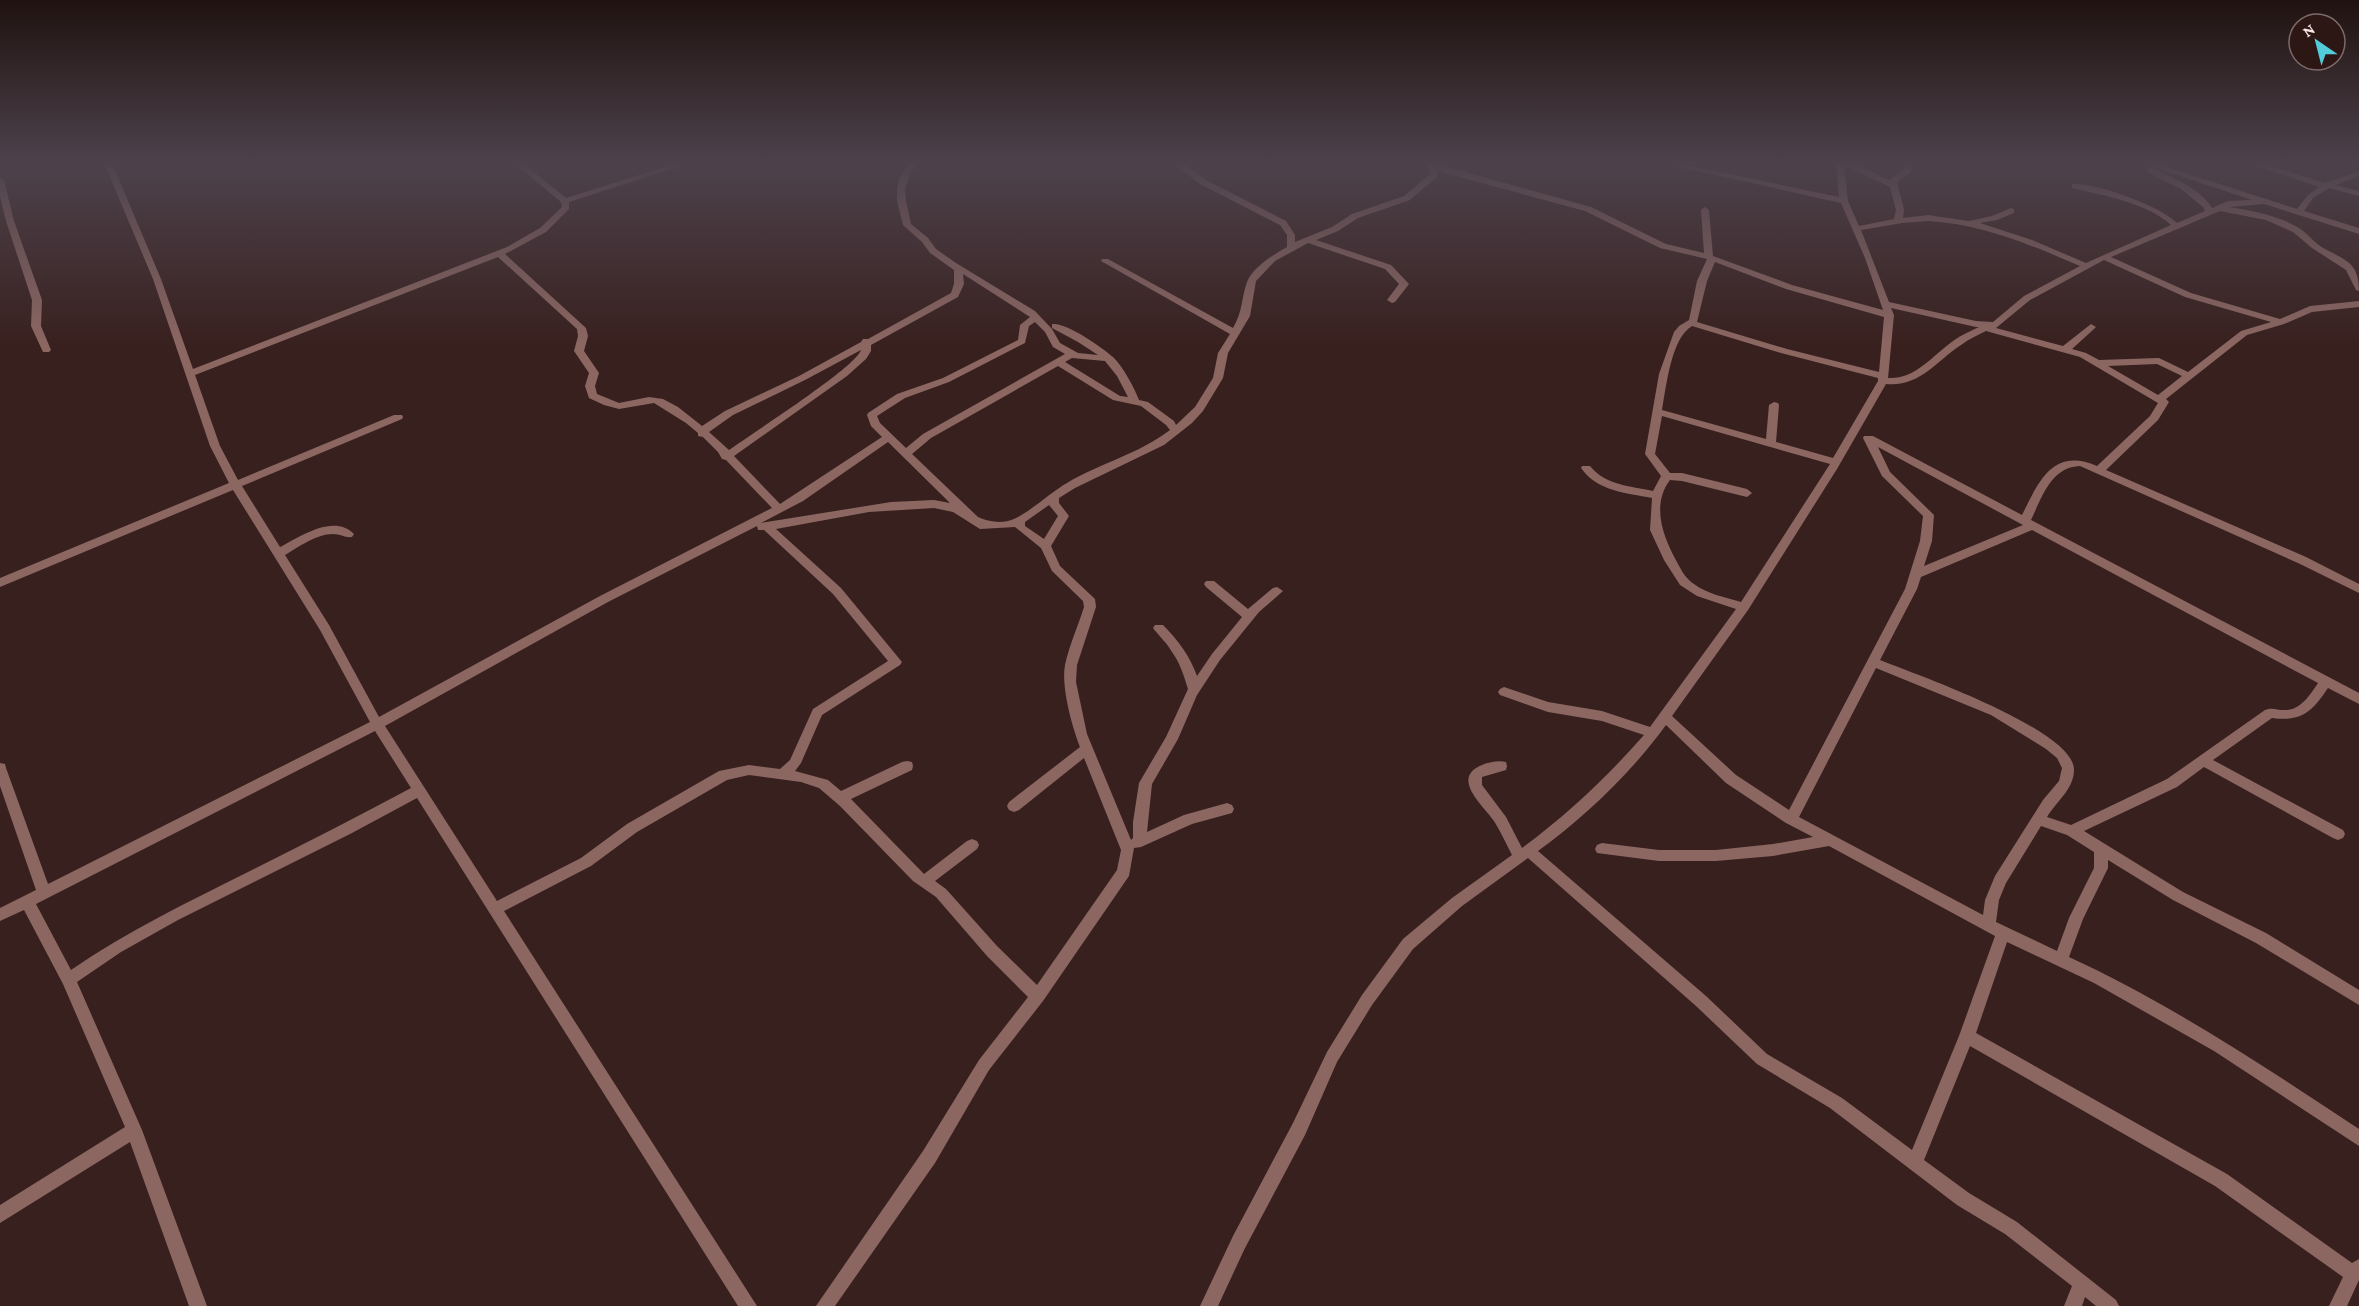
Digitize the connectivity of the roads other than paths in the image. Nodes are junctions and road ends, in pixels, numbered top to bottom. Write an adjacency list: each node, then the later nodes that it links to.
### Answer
1 (11, 224): 40 (street)
2 (134, 224): 45 (street)
3 (551, 224): 21 (street)
4 (907, 224): 25 (street)
5 (1284, 224): 20 (street)
6 (1344, 224): 19 (street)
7 (1617, 224): 23 (street)
8 (1707, 224): 23 (street)
9 (1853, 224): 17 (street)
10 (1886, 224): 17 (street)
11 (1968, 224): 26 (street)
12 (2174, 224): 16 (street)
13 (2184, 224): 16 (street)
14 (2282, 224): 27 (street)
15 (2337, 224): 18 (street)
16 (2177, 227): 22 (street)
17 (1855, 229): 30 (street)
18 (2359, 231)
19 (1309, 240): 20 (street); 28 (street)
20 (1291, 248): 37 (street)
21 (499, 253): 45 (street); 55 (street)
22 (2104, 257): 26 (street); 32 (street)
23 (1711, 258): 30 (street); 33 (street)
24 (1105, 261): 37 (street)
25 (956, 266): 31 (street); 38 (street)
26 (2086, 266): 35 (street)
27 (2359, 288)
28 (1392, 300)
29 (2359, 304): 32 (street)
30 (1887, 309): 35 (street); 47 (street)
31 (1036, 317): 41 (street); 56 (street)
32 (2281, 322): 46 (street)
33 (1691, 323): 47 (street); 51 (street)
34 (1055, 326): 42 (street)
35 (1984, 326): 39 (street); 47 (street)
36 (2091, 327): 39 (street)
37 (1235, 333): 54 (street)
38 (866, 341): 55 (street); 60 (street)
39 (2066, 349): 44 (street)
40 (46, 350)
41 (1072, 354): 42 (street); 43 (street)
42 (1110, 359): 49 (street)
43 (1059, 362): 49 (street); 59 (street)
44 (2098, 363): 46 (street); 48 (street)
45 (190, 374): 65 (street)
46 (2187, 375): 48 (street)
47 (1884, 378): 53 (street)
48 (2159, 399): 63 (street)
49 (1135, 402): 54 (street)
50 (1774, 405): 58 (street)
51 (1659, 412): 58 (street); 64 (street)
52 (398, 417): 65 (street)
53 (1858, 426): 57 (street); 61 (street)
54 (1176, 432): 67 (street)
55 (702, 434): 60 (street)
56 (889, 437): 59 (street); 69 (street)
57 (1869, 438): 71 (street); 78 (street)
58 (1771, 442): 61 (street)
59 (907, 453): 72 (street)
60 (726, 457): 69 (street)
61 (1836, 462): 83 (street)
62 (1586, 468): 68 (street)
63 (2098, 470): 71 (street); 81 (street)
64 (1667, 476): 66 (street); 68 (street)
65 (236, 486): 77 (street); 79 (street)
66 (1746, 493)
67 (1054, 495): 70 (street); 76 (street)
68 (1658, 496): 83 (street)
69 (779, 509): 74 (street)
70 (1019, 522): 72 (street); 76 (street)
71 (2029, 523): 78 (street); 87 (street)
72 (980, 525): 73 (street)
73 (766, 526): 74 (street); 99 (street)
74 (737, 532): 92 (street)
75 (348, 534): 77 (street)
76 (1045, 546): 94 (street)
77 (279, 554): 92 (street)
78 (1916, 574): 86 (street)
79 (0, 583)
80 (1210, 584): 84 (street)
81 (2359, 589)
82 (1277, 591): 84 (street)
83 (1744, 607): 91 (street)
84 (1249, 616): 88 (street)
85 (1159, 628): 88 (street)
86 (1875, 662): 104 (street); 105 (street)
87 (2326, 681): 90 (street); 95 (street)
88 (1194, 689): 108 (street)
89 (1504, 692): 93 (street)
90 (2359, 699)
91 (1665, 717): 93 (street); 104 (street)
92 (377, 724): 100 (street); 116 (street)
93 (1653, 734): 114 (street)
94 (1086, 749): 102 (street); 113 (street)
95 (2204, 761): 106 (street); 107 (street)
96 (907, 766): 101 (street)
97 (1502, 766): 114 (street)
98 (0, 768): 116 (street)
99 (783, 774): 101 (street); 118 (street)
100 (419, 790): 118 (street); 123 (street)
101 (840, 798): 115 (street)
102 (1014, 806)
103 (1227, 809): 108 (street)
104 (1791, 819): 109 (street)
105 (2040, 820): 106 (street); 120 (street)
106 (2072, 831): 111 (street)
107 (2338, 834)
108 (1140, 840): 113 (street)
109 (1829, 840): 112 (street); 120 (street)
110 (972, 845): 115 (street)
111 (2101, 848): 122 (street); 125 (street)
112 (1602, 849)
113 (1128, 850): 124 (street)
114 (1525, 855): 129 (street); 136 (street)
115 (926, 880): 124 (street)
116 (44, 892): 117 (street)
117 (27, 901): 119 (street); 123 (street)
118 (495, 909): 134 (street)
119 (0, 915)
120 (1989, 925): 121 (street)
121 (2003, 933): 122 (street); 126 (street)
122 (2061, 959): 128 (street)
123 (69, 980): 127 (street)
124 (1038, 996): 135 (street)
125 (2359, 998)
126 (1967, 1036): 129 (street); 131 (street)
127 (134, 1130): 130 (street); 133 (street)
128 (2359, 1138)
129 (1915, 1162): 132 (street)
130 (0, 1215)
131 (2356, 1271): 139 (street)
132 (2081, 1284): 137 (street); 138 (street)
133 (198, 1306)
134 (748, 1306)
135 (825, 1306)
136 (1209, 1306)
137 (2073, 1306)
138 (2110, 1306)
139 (2338, 1306)

